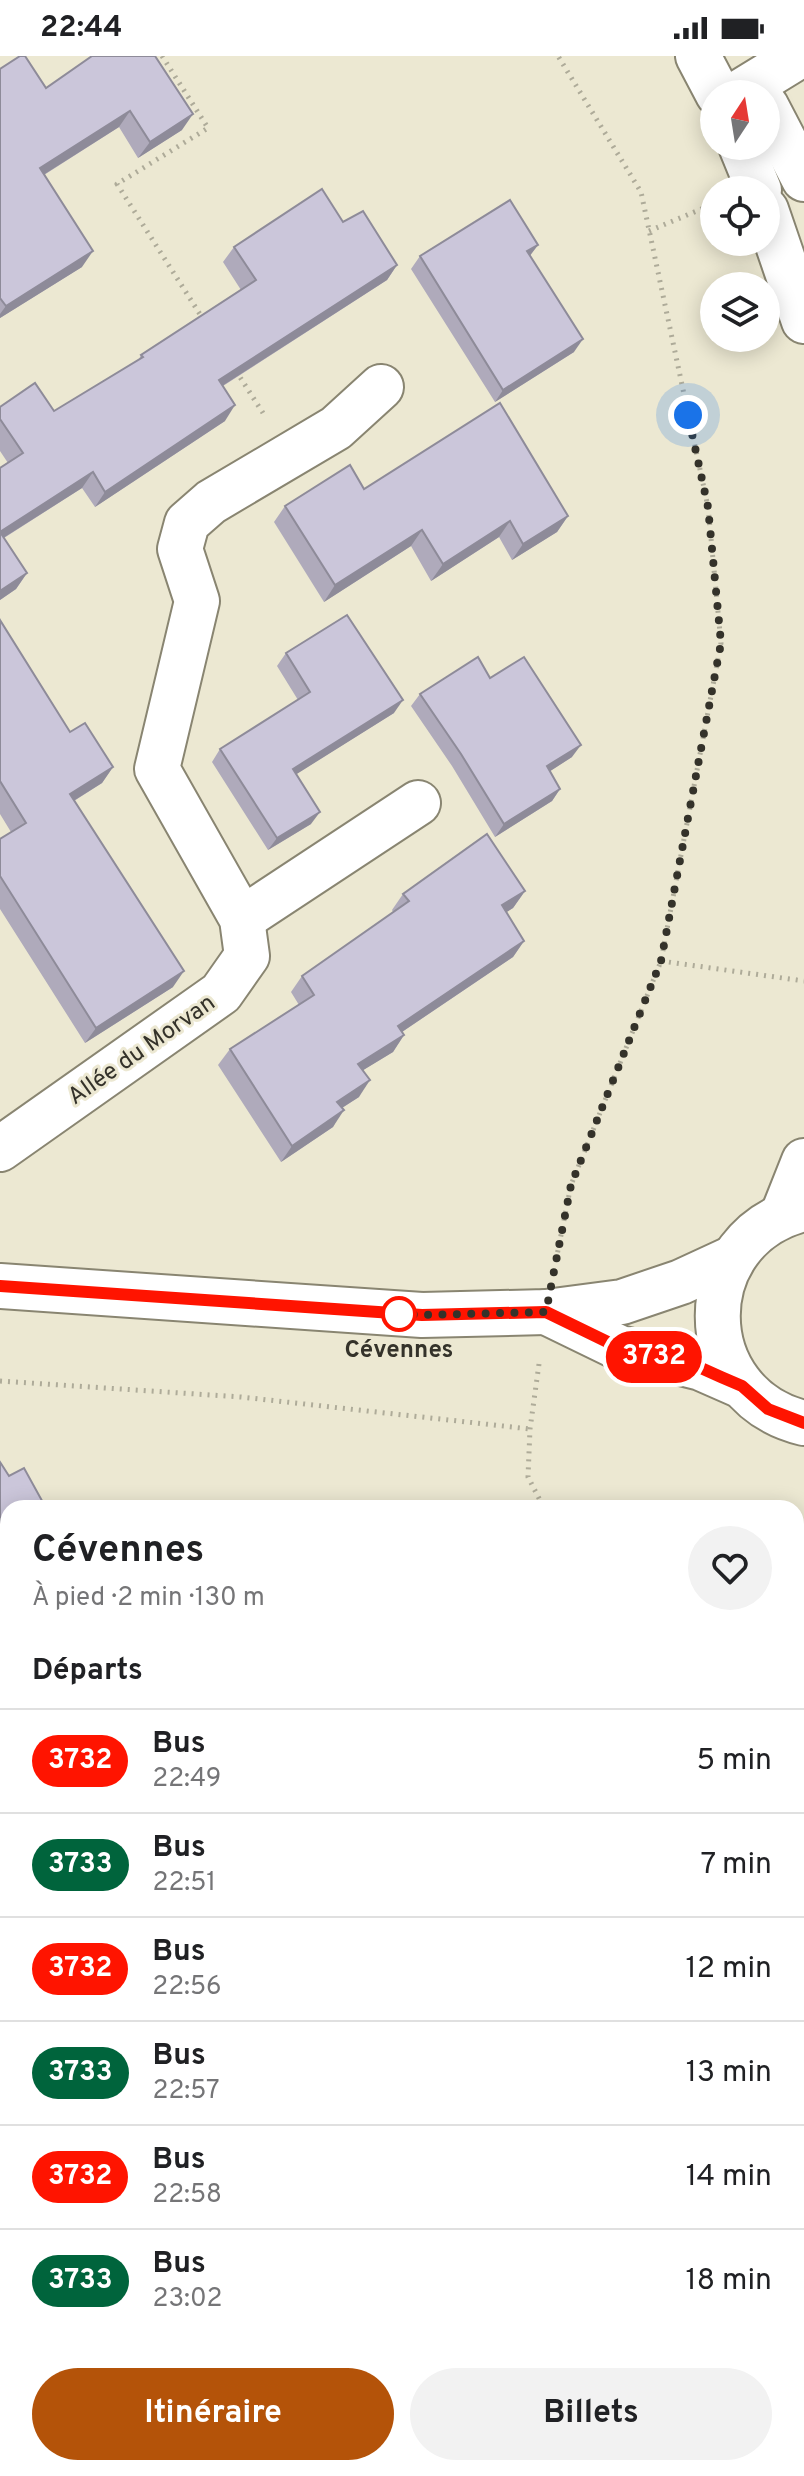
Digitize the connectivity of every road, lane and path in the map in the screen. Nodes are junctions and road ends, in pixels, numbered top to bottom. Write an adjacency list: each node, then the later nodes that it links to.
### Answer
1 (162, 56): 13 (path)
2 (558, 56): 10 (path)
3 (698, 56): 5 (street)
4 (799, 56): 6 (street)
5 (733, 80)
6 (758, 80)
7 (780, 142): 8 (street)
8 (804, 179)
9 (700, 210): 10 (path)
10 (649, 231): 19 (path)
11 (780, 251): 12 (street)
12 (804, 321)
13 (208, 326)
14 (232, 365): 16 (path)
15 (381, 387): 16 (street, Allée du Morvan)
16 (290, 455): 18 (street, Allée du Morvan)
17 (418, 803): 18 (street)
18 (242, 919): 21 (street, Allée du Morvan)
19 (661, 961): 20 (path); 26 (path)
20 (804, 981)
21 (0, 1149)
22 (804, 1161): 23 (street)
23 (794, 1212): 24 (street)
24 (733, 1258): 26 (street); 28 (street)
25 (2, 1278): 26 (street)
26 (546, 1312): 28 (street); 29 (path)
27 (0, 1381): 29 (path)
28 (771, 1406): 30 (street)
29 (530, 1429): 31 (path)
30 (804, 1447)
31 (540, 1500)

